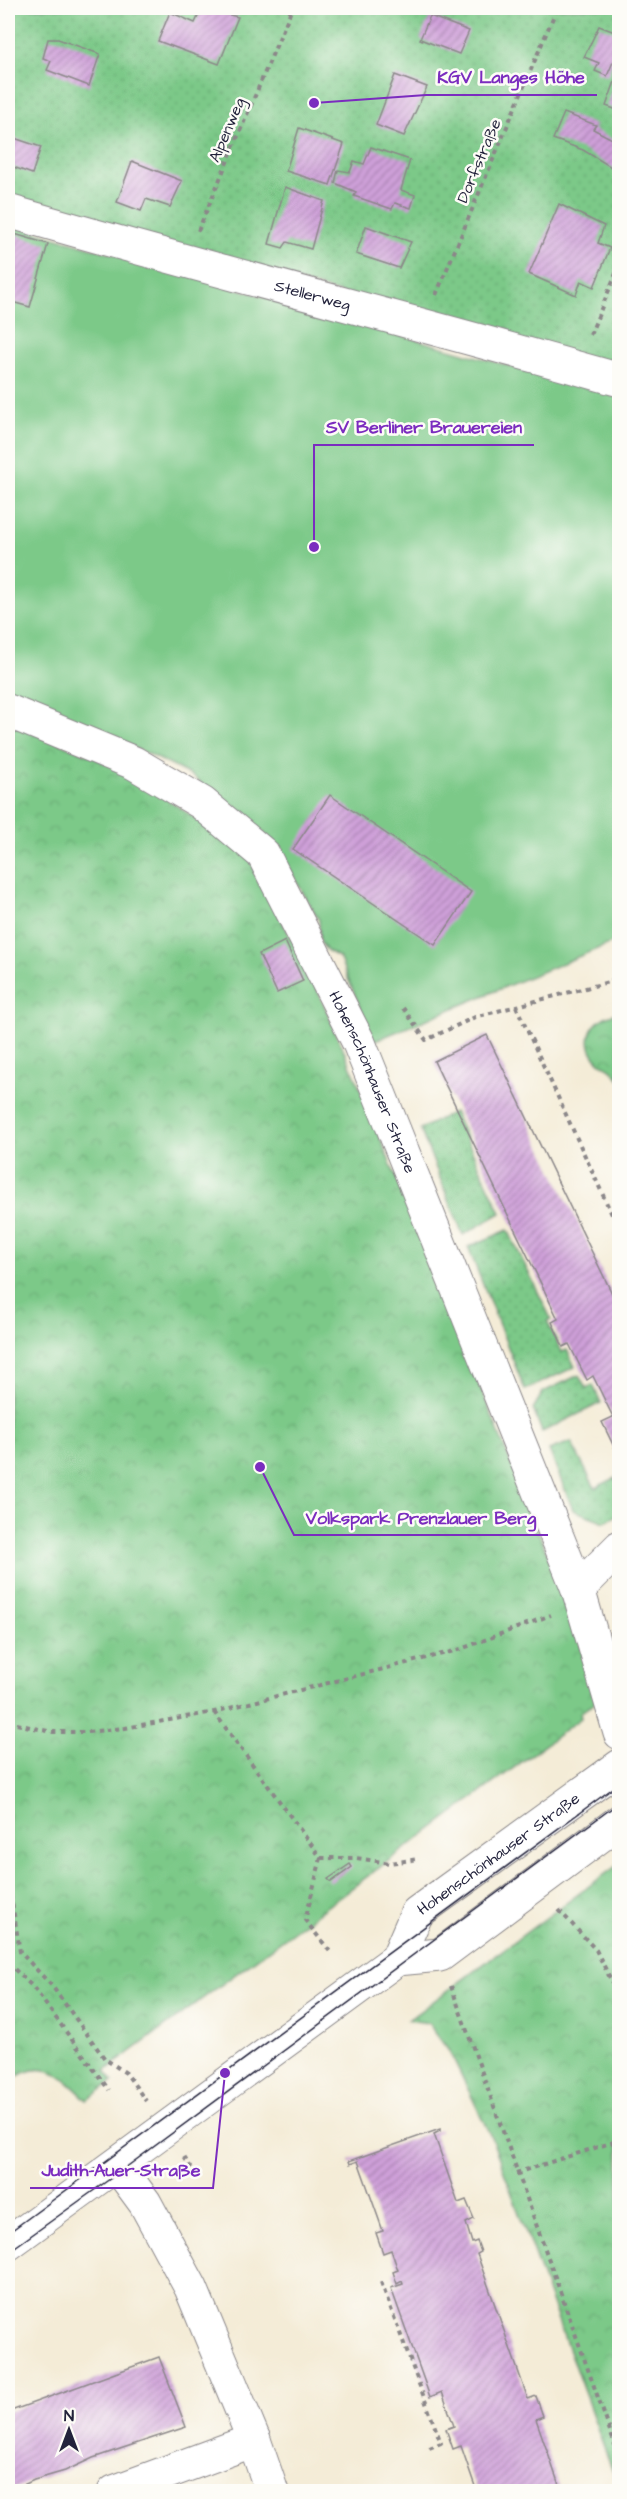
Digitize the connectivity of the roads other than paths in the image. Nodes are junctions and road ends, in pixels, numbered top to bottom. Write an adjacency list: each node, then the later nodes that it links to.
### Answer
1 (8, 211): 2 (street, Stellerweg)
2 (620, 380)
3 (8, 711): 5 (street, Hohenschönhauser Straße)
4 (620, 1547): 5 (street)
5 (569, 1600): 6 (street, Hohenschönhauser Straße)
6 (620, 1733)
7 (620, 1766): 9 (street, Hohenschönhauser Straße)
8 (620, 1821): 9 (street)
9 (397, 1959): 10 (street)
10 (117, 2165): 11 (street); 12 (street)
11 (8, 2244)
12 (254, 2440): 13 (street); 14 (street)
13 (114, 2492)
14 (272, 2492)

